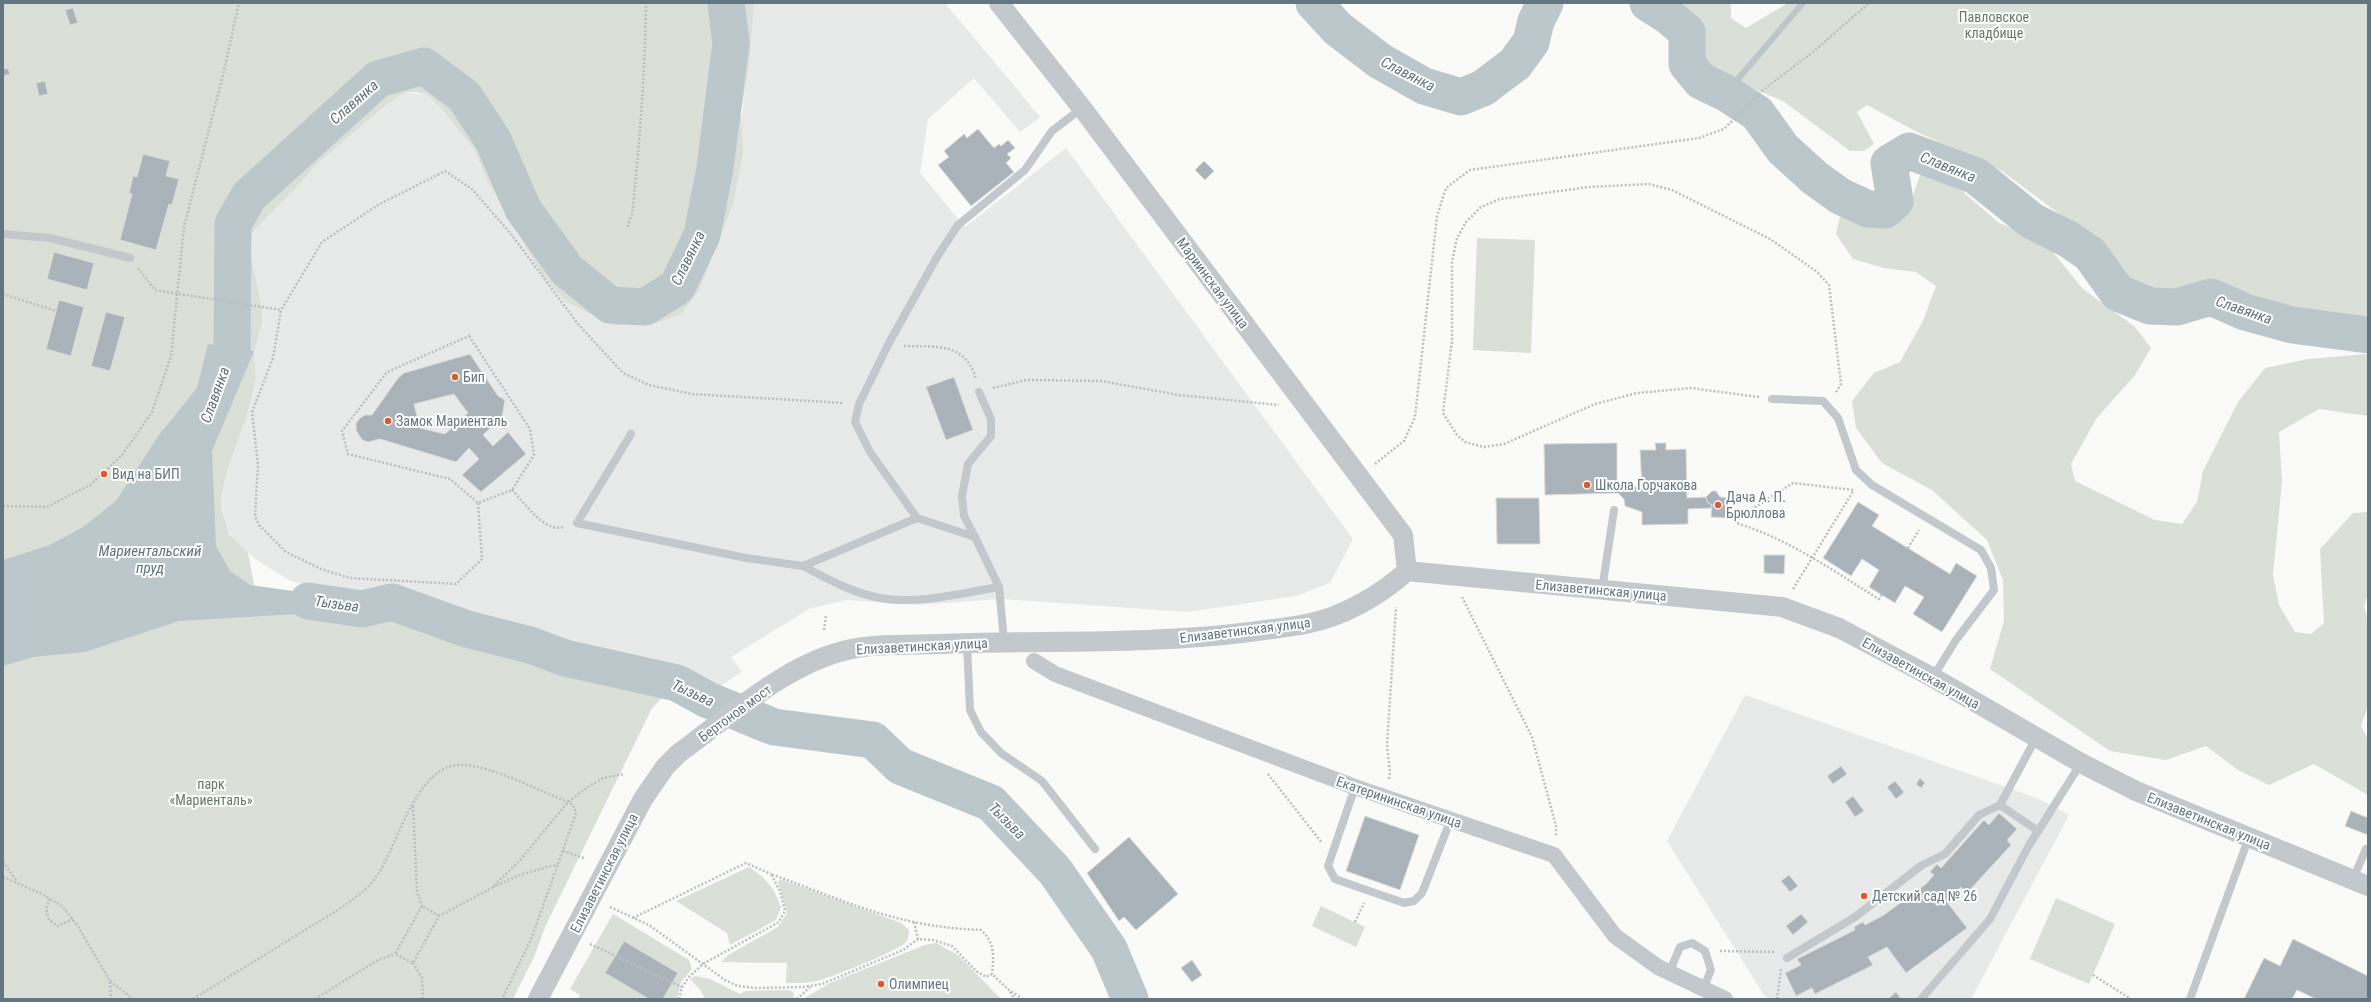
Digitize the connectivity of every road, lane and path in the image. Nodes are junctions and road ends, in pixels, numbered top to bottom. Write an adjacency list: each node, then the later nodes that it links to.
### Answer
1 (239, 3): 10 (path)
2 (646, 3): 6 (path)
3 (999, 3): 5 (street, Мариинская улица)
4 (1869, 3): 21 (path)
5 (1082, 108): 13 (lane); 18 (street, Мариинская улица)
6 (628, 228)
7 (3, 234): 8 (lane)
8 (130, 258): 10 (path)
9 (3, 294): 12 (path)
10 (178, 295): 11 (path); 25 (path)
11 (281, 310): 17 (path); 24 (path)
12 (56, 311)
13 (888, 346): 14 (path); 17 (lane)
14 (979, 392): 18 (path); 30 (lane)
15 (1772, 398): 16 (lane); 16 (path)
16 (1823, 401): 20 (lane)
17 (859, 404): 27 (lane)
18 (1308, 408): 21 (street, Мариинская улица)
19 (631, 434): 33 (lane)
20 (1862, 476): 23 (path); 28 (lane)
21 (1360, 477): 34 (street, Мариинская улица)
22 (512, 490): 24 (path); 24 (path); 29 (path)
23 (1853, 490): 32 (path); 32 (path)
24 (478, 503)
25 (3, 506)
26 (1614, 510): 36 (lane)
27 (917, 518): 30 (lane); 33 (lane)
28 (1926, 518): 31 (path); 48 (lane)
29 (548, 526)
30 (975, 537): 35 (lane)
31 (1908, 548)
32 (1811, 557): 37 (path); 41 (path)
33 (803, 566): 35 (lane)
34 (1400, 577): 36 (street, Елизаветинская улица); 44 (street, Елизаветинская улица); 55 (path)
35 (999, 588): 44 (lane)
36 (1602, 590): 41 (street, Елизаветинская улица)
37 (1882, 594)
38 (1454, 596): 39 (path)
39 (1461, 596): 40 (path); 66 (path)
40 (1469, 597)
41 (1782, 607): 48 (street, Елизаветинская улица)
42 (826, 616): 43 (path)
43 (824, 630)
44 (1004, 641): 45 (street, Елизаветинская улица)
45 (967, 643): 47 (street, Елизаветинская улица); 62 (lane)
46 (1034, 661): 54 (street, Екатерининская улица)
47 (790, 672): 50 (street, Бертонов мост)
48 (1932, 677): 49 (street, Елизаветинская улица)
49 (2036, 738): 51 (street, Елизаветинская улица); 58 (lane)
50 (679, 753): 105 (street, Елизаветинская улица)
51 (2080, 763): 60 (lane); 61 (street, Елизаветинская улица)
52 (1265, 770): 65 (path)
53 (624, 774): 56 (path)
54 (1354, 787): 55 (street, Екатерининская улица); 65 (lane)
55 (1384, 797): 59 (street, Екатерининская улица)
56 (568, 802): 57 (path); 64 (path); 74 (path)
57 (413, 805): 77 (path); 101 (path)
58 (2000, 806): 60 (lane); 88 (lane)
59 (1451, 820): 66 (street, Екатерининская улица); 75 (lane)
60 (2038, 831): 112 (lane)
61 (2249, 837): 73 (street, Елизаветинская улица); 114 (lane)
62 (1095, 849)
63 (2366, 849): 73 (lane)
64 (563, 851): 67 (path); 69 (path)
65 (1330, 855): 75 (lane)
66 (1554, 855): 91 (street)
67 (584, 858)
68 (3, 862): 72 (path)
69 (558, 863): 74 (path); 104 (path)
70 (771, 874): 80 (path); 82 (path); 90 (path)
71 (3, 877): 72 (path)
72 (17, 882): 76 (path)
73 (2361, 883)
74 (492, 888): 79 (path)
75 (1369, 892): 83 (path)
76 (50, 899): 81 (path); 81 (path)
77 (422, 906): 79 (path); 87 (path)
78 (610, 907): 80 (path)
79 (439, 916): 89 (path)
80 (633, 918): 90 (path)
81 (73, 919): 94 (path)
82 (914, 922): 84 (path); 92 (path)
83 (1355, 922)
84 (918, 939): 92 (path); 95 (path)
85 (590, 944): 96 (path)
86 (1705, 951): 88 (path); 91 (lane); 97 (lane)
87 (395, 954): 89 (path); 102 (path)
88 (1789, 957): 111 (path)
89 (413, 963): 103 (path)
90 (704, 964): 95 (path); 96 (path)
91 (1669, 972): 97 (street)
92 (992, 974): 98 (path)
93 (2093, 975): 113 (path)
94 (110, 981): 99 (path); 100 (path)
95 (810, 986): 107 (path)
96 (682, 988): 106 (path)
97 (1703, 989): 110 (street)
98 (1009, 990): 108 (path); 109 (path)
99 (111, 999)
100 (133, 999)
101 (193, 999)
102 (314, 999)
103 (423, 999)
104 (502, 999)
105 (538, 999)
106 (679, 999)
107 (798, 999)
108 (1015, 999)
109 (1023, 999)
110 (1724, 999)
111 (1778, 999)
112 (1921, 999)
113 (2131, 999)
114 (2190, 999)

